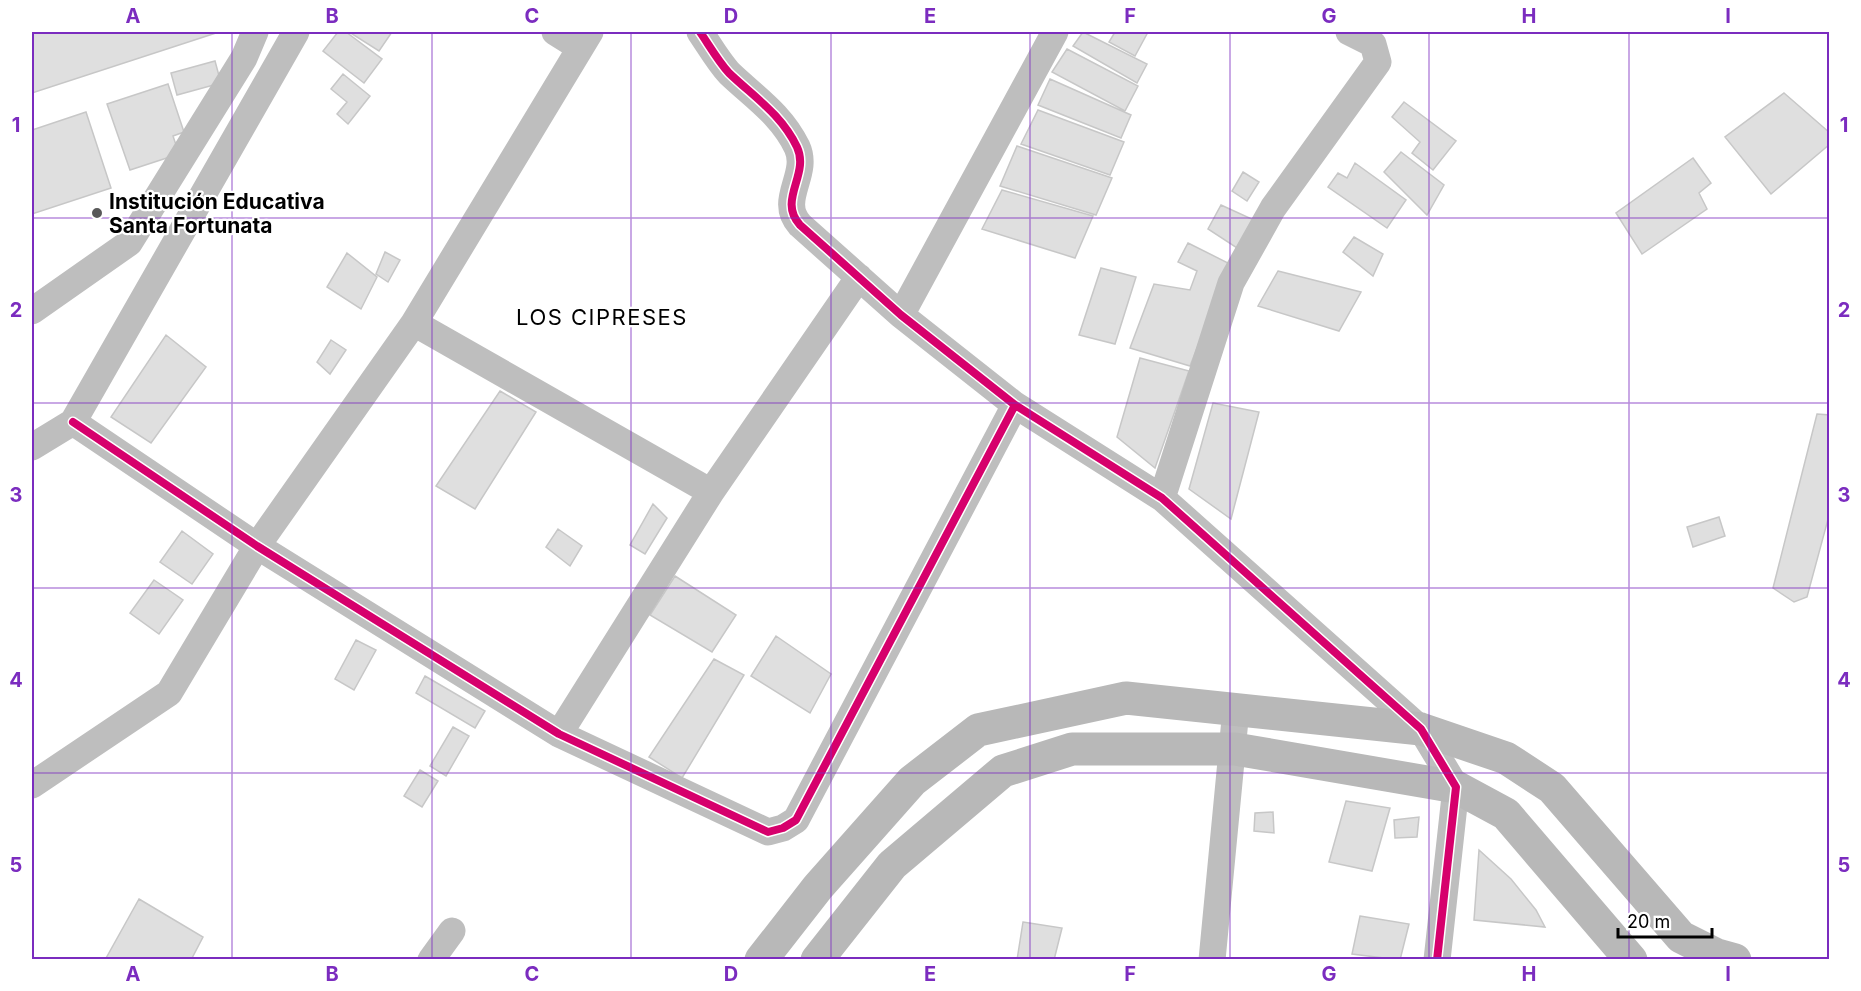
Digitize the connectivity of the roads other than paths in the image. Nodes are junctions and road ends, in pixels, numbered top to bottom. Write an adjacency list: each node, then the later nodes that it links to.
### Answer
1 (255, 32): 9 (street)
2 (296, 32): 13 (street)
3 (555, 32): 7 (street)
4 (700, 32): 8 (street)
5 (1055, 32): 10 (street)
6 (1349, 32): 16 (street)
7 (584, 39): 11 (street)
8 (859, 277): 10 (street); 15 (street)
9 (32, 311)
10 (901, 315): 12 (street)
11 (414, 323): 15 (street); 17 (street)
12 (1015, 405): 16 (street); 21 (street)
13 (74, 422): 14 (street); 17 (street)
14 (32, 447)
15 (711, 492): 21 (street)
16 (1162, 498): 20 (street)
17 (257, 546): 21 (street); 24 (street)
18 (1236, 709): 19 (main road); 20 (main road); 23 (street)
19 (1063, 711): 22 (main road); 28 (main road)
20 (1421, 729): 25 (street); 33 (main road)
21 (559, 734)
22 (1072, 749): 23 (main road); 29 (main road)
23 (1234, 749): 25 (main road); 30 (street)
24 (32, 785)
25 (1456, 787): 31 (street); 32 (main road)
26 (452, 931): 27 (street)
27 (431, 960)
28 (761, 960)
29 (817, 960)
30 (1212, 960)
31 (1437, 960)
32 (1631, 960)
33 (1735, 960)

